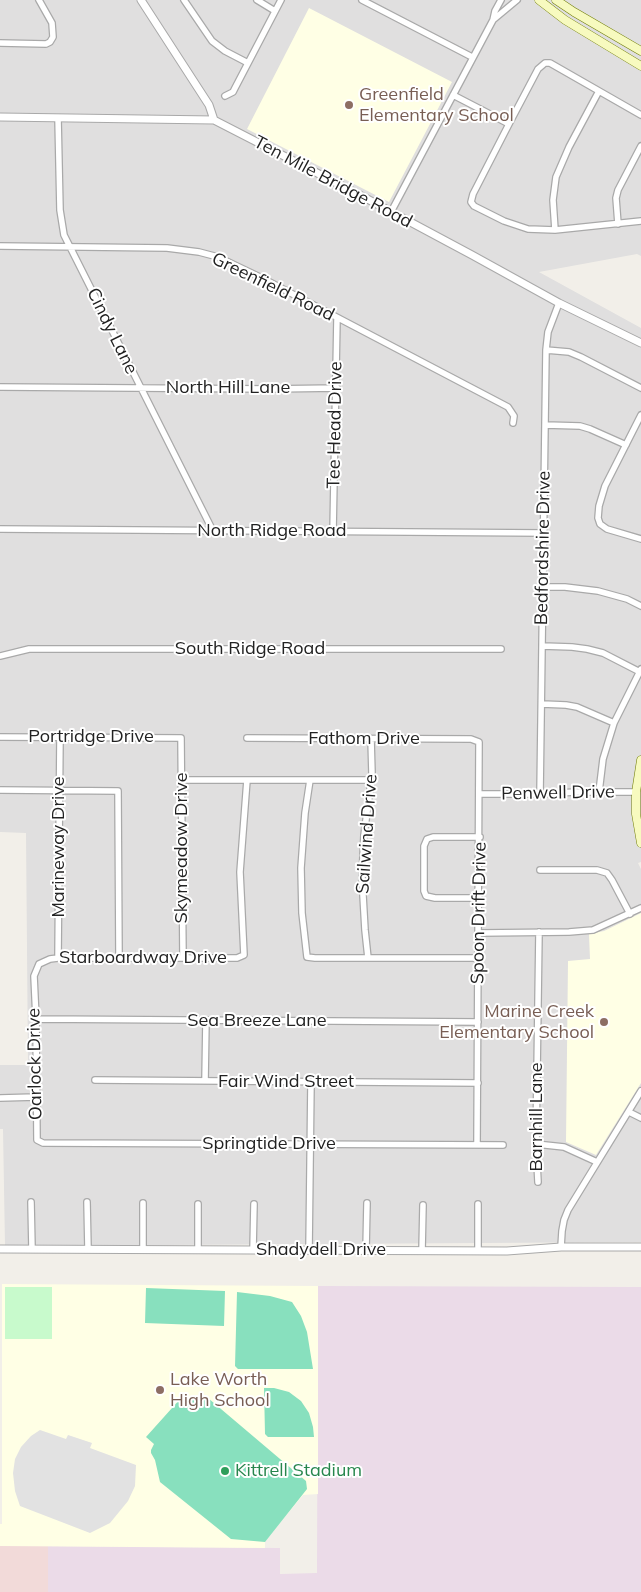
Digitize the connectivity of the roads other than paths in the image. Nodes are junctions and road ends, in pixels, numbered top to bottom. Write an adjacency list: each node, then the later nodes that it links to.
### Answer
1 (39, 0): 13 (street)
2 (141, 0): 24 (street)
3 (184, 0): 16 (street)
4 (257, 0): 11 (street)
5 (281, 0): 11 (street)
6 (362, 0): 15 (street)
7 (502, 0): 12 (street)
8 (517, 0): 12 (street)
9 (539, 0): 17 (main road)
10 (556, 0): 14 (main road)
11 (275, 11): 16 (street)
12 (493, 20): 15 (street)
13 (0, 43)
14 (641, 51)
15 (472, 57): 19 (street)
16 (248, 63): 20 (street)
17 (641, 66)
18 (599, 91): 21 (street); 25 (street); 30 (street)
19 (453, 95): 25 (street); 27 (street)
20 (225, 96)
21 (641, 115)
22 (0, 117): 23 (street, Ten Mile Bridge Road)
23 (58, 118): 24 (street, Ten Mile Bridge Road); 32 (street, Cindy Lane)
24 (214, 120): 27 (street, Ten Mile Bridge Road)
25 (509, 124): 30 (street)
26 (641, 146): 29 (street)
27 (391, 212): 33 (street, Ten Mile Bridge Road)
28 (641, 222): 29 (street)
29 (618, 224): 30 (street)
30 (555, 230)
31 (0, 246): 32 (street, Greenfield Road)
32 (70, 247): 34 (street, Greenfield Road); 38 (street, Cindy Lane)
33 (559, 303): 35 (street, Ten Mile Bridge Road); 36 (street, Bedfordshire Drive)
34 (337, 318): 39 (street, Tee Head Drive); 42 (street, Greenfield Road)
35 (641, 343)
36 (546, 350): 40 (street); 43 (street, Bedfordshire Drive)
37 (0, 387): 38 (street, North Hill Lane)
38 (140, 388): 39 (street, North Hill Lane); 46 (street, Cindy Lane)
39 (336, 388): 47 (street, Tee Head Drive)
40 (641, 388)
41 (641, 416): 44 (street)
42 (513, 423)
43 (545, 425): 44 (street); 48 (street, Bedfordshire Drive)
44 (626, 445): 49 (street)
45 (0, 529): 46 (street, North Ridge Road)
46 (213, 531): 47 (street, North Ridge Road)
47 (333, 532): 48 (street, North Ridge Road)
48 (544, 533): 50 (street, Bedfordshire Drive)
49 (641, 539)
50 (543, 587): 51 (street); 52 (street, Bedfordshire Drive)
51 (641, 606)
52 (542, 646): 55 (street); 56 (street, Bedfordshire Drive)
53 (501, 649): 54 (street, South Ridge Road)
54 (0, 656)
55 (640, 671): 57 (street)
56 (542, 704): 57 (street); 74 (street, Bedfordshire Drive)
57 (614, 723): 71 (street)
58 (60, 736): 59 (street, Portridge Drive); 60 (street, Portridge Drive); 70 (street, Marineway Drive)
59 (0, 737)
60 (181, 738): 65 (street, Skymeadow Drive)
61 (247, 738): 62 (street, Fathom Drive)
62 (371, 739): 63 (street, Fathom Drive); 68 (street, Sailwind Drive)
63 (480, 742): 73 (street, Spoon Drift Drive)
64 (641, 760): 72 (main road)
65 (182, 780): 66 (street); 85 (street, Skymeadow Drive)
66 (247, 780): 67 (street); 85 (street, Starboardway Drive)
67 (310, 780): 68 (street); 86 (street)
68 (370, 780): 86 (street, Sailwind Drive)
69 (0, 790): 70 (street)
70 (59, 790): 83 (street, Marineway Drive); 84 (street)
71 (599, 792): 72 (street, Penwell Drive); 74 (street, Penwell Drive)
72 (636, 792): 76 (main road)
73 (480, 794): 74 (street, Penwell Drive); 75 (street, Spoon Drift Drive)
74 (540, 794)
75 (480, 837): 78 (street, Spoon Drift Drive); 78 (street)
76 (641, 843)
77 (540, 870): 80 (street)
78 (479, 898): 82 (street, Spoon Drift Drive)
79 (641, 908): 80 (street)
80 (630, 914): 81 (street)
81 (539, 932): 82 (street); 104 (street, Barnhill Lane)
82 (479, 933): 87 (street, Spoon Drift Drive)
83 (58, 958): 84 (street, Starboardway Drive); 88 (street, Starboardway Drive)
84 (119, 958): 85 (street, Starboardway Drive)
85 (183, 958)
86 (368, 958): 87 (street)
87 (479, 958): 91 (street, Spoon Drift Drive)
88 (34, 988): 89 (street, Oarlock Drive)
89 (36, 1019): 90 (street, Sea Breeze Lane); 97 (street, Oarlock Drive)
90 (206, 1020): 91 (street, Sea Breeze Lane); 93 (street)
91 (478, 1022): 95 (street, Spoon Drift Drive)
92 (95, 1080): 93 (street, Fair Wind Street)
93 (205, 1081): 94 (street, Fair Wind Street)
94 (311, 1082): 95 (street, Fair Wind Street); 102 (street)
95 (478, 1083): 103 (street, Spoon Drift Drive)
96 (641, 1091): 99 (street)
97 (36, 1097): 98 (street); 101 (street, Oarlock Drive)
98 (0, 1098)
99 (629, 1112): 100 (street); 106 (street)
100 (641, 1118)
101 (37, 1140): 102 (street, Springtide Drive)
102 (311, 1144): 103 (street, Springtide Drive); 124 (street)
103 (477, 1144): 105 (street, Springtide Drive)
104 (536, 1144): 106 (street); 107 (street, Barnhill Lane)
105 (503, 1145)
106 (597, 1162): 116 (street)
107 (538, 1182)
108 (31, 1202): 119 (street)
109 (87, 1202): 120 (street)
110 (143, 1203): 121 (street)
111 (367, 1203): 125 (street)
112 (198, 1204): 122 (street)
113 (254, 1204): 123 (street)
114 (478, 1204): 127 (street)
115 (423, 1205): 126 (street)
116 (561, 1247): 117 (street, Shadydell Drive); 127 (street, Shadydell Drive)
117 (641, 1247)
118 (0, 1249): 119 (street, Shadydell Drive)
119 (32, 1249): 120 (street, Shadydell Drive)
120 (88, 1249): 121 (street, Shadydell Drive)
121 (143, 1249): 122 (street, Shadydell Drive)
122 (198, 1250): 123 (street, Shadydell Drive)
123 (253, 1250): 124 (street, Shadydell Drive)
124 (310, 1250): 125 (street, Shadydell Drive)
125 (366, 1250): 126 (street, Shadydell Drive)
126 (422, 1250): 127 (street, Shadydell Drive)
127 (478, 1251)

